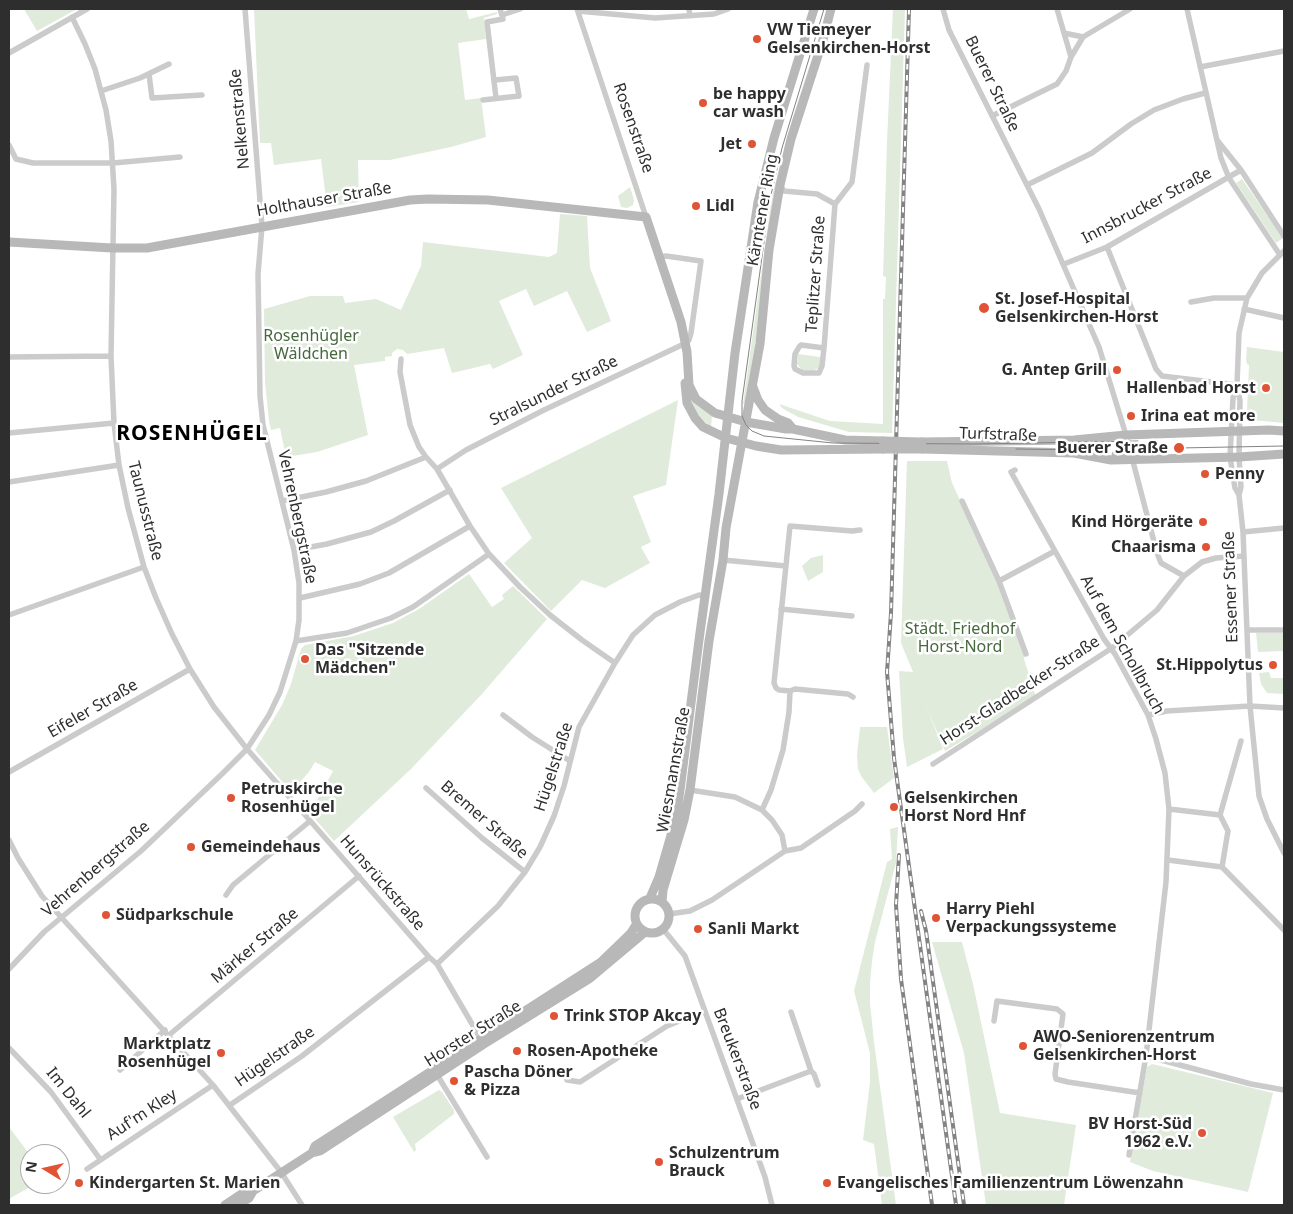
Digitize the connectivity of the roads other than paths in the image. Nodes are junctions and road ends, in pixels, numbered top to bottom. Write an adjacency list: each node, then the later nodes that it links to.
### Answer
1 (87, 9): 16 (street)
2 (245, 9): 43 (street, Nelkenstraße)
3 (520, 9): 13 (street)
4 (689, 9): 15 (street)
5 (728, 9): 15 (street)
6 (814, 9): 63 (main road, Kärntener Ring)
7 (831, 9): 39 (main road, Kärntener Ring)
8 (943, 9): 32 (street, Buerer Straße)
9 (1057, 9): 17 (street)
10 (1130, 9): 18 (street)
11 (1187, 9): 24 (street)
12 (577, 10): 14 (street); 42 (street, Rosenstraße)
13 (501, 12): 26 (street)
14 (619, 12): 15 (street)
15 (690, 16)
16 (72, 17): 20 (street); 27 (street, Taunusstraße)
17 (1064, 32): 18 (street); 21 (street)
18 (1083, 37): 21 (street)
19 (1284, 51): 24 (street)
20 (9, 53)
21 (1071, 56): 32 (street)
22 (169, 64): 25 (street)
23 (867, 65): 41 (street)
24 (1200, 67): 28 (street)
25 (149, 74): 27 (street); 29 (street)
26 (495, 80): 30 (street); 30 (street)
27 (101, 91): 36 (street, Taunusstraße)
28 (1205, 93): 33 (street); 40 (street)
29 (202, 94)
30 (496, 98): 31 (street)
31 (483, 100)
32 (992, 116): 40 (street, Buerer Straße)
33 (1216, 140): 37 (street); 38 (street)
34 (9, 145): 36 (street)
35 (180, 156): 36 (street)
36 (113, 163): 47 (street, Taunusstraße)
37 (1241, 170): 38 (street, Innsbrucker Straße); 44 (street)
38 (1228, 178): 46 (street, Innsbrucker Straße); 48 (street)
39 (780, 185): 41 (street, Teplitzer Straße); 62 (main road, Kärntener Ring)
40 (1027, 186): 50 (street, Buerer Straße)
41 (835, 204): 56 (street, Teplitzer Straße)
42 (646, 217): 43 (main road, Holthauser Straße); 49 (main road, Rosenstraße)
43 (262, 226): 47 (main road, Holthauser Straße); 85 (street, Vehrenbergstraße)
44 (1284, 236)
45 (9, 242): 47 (main road, Holthauser Straße)
46 (1107, 246): 50 (street, Innsbrucker Straße); 61 (street)
47 (112, 248): 57 (street, Taunusstraße)
48 (1282, 253): 51 (street)
49 (660, 257): 55 (main road, Rosenstraße); 55 (street, Rosenstraße)
50 (1064, 264): 70 (street, Buerer Straße)
51 (1247, 298): 52 (street); 53 (street)
52 (1191, 302)
53 (1244, 309): 54 (street); 61 (street)
54 (1284, 318)
55 (686, 343): 60 (main road, Rosenstraße); 80 (street, Stralsunder Straße)
56 (824, 348): 56 (street, Teplitzer Straße)
57 (111, 356): 58 (street); 65 (street, Taunusstraße)
58 (9, 358)
59 (401, 360): 77 (street)
60 (687, 374): 63 (main road, Rosenstraße); 71 (main road, Rosenstraße)
61 (1237, 385): 67 (street); 67 (street)
62 (753, 386): 64 (main road, Kärntener Ring); 66 (main road)
63 (728, 417): 64 (main road); 71 (main road, Kärntener Ring)
64 (746, 422): 66 (main road, Turfstraße); 72 (main road, Kärntener Ring)
65 (114, 423): 69 (street); 79 (street, Taunusstraße)
66 (792, 429): 73 (main road, Turfstraße)
67 (1235, 431): 68 (main road, Turfstraße); 70 (main road, Turfstraße); 78 (street); 78 (street)
68 (1284, 431)
69 (9, 433)
70 (1126, 435): 74 (main road, Turfstraße); 76 (street, Buerer Straße)
71 (726, 438): 72 (main road); 101 (main road, Kärntener Ring)
72 (741, 443): 73 (main road, Turfstraße); 95 (main road, Kärntener Ring)
73 (883, 445): 74 (main road, Turfstraße, bridge)
74 (989, 446): 76 (main road, Turfstraße)
75 (1284, 454): 78 (main road, Turfstraße)
76 (1132, 455): 78 (main road, Turfstraße); 98 (street, Buerer Straße)
77 (426, 457): 80 (street); 85 (street)
78 (1235, 457): 84 (street, Essener Straße); 84 (street, Essener Straße)
79 (119, 465): 82 (street); 97 (street, Taunusstraße)
80 (438, 469): 83 (street)
81 (1015, 470): 92 (street, Auf dem Schollbruch)
82 (9, 482)
83 (450, 490): 87 (street); 91 (street)
84 (1239, 495): 90 (street, Essener Straße)
85 (282, 501): 91 (street, Vehrenbergstraße)
86 (962, 501): 99 (street)
87 (470, 526): 93 (street); 102 (street)
88 (1284, 528): 90 (street)
89 (860, 530): 96 (street)
90 (1243, 532): 94 (street, Essener Straße)
91 (294, 550): 102 (street, Vehrenbergstraße)
92 (1055, 551): 99 (street); 111 (street, Auf dem Schollbruch)
93 (489, 554): 109 (street); 113 (street)
94 (1244, 556): 98 (street); 106 (street, Essener Straße)
95 (723, 560): 96 (street); 100 (main road, Kärntener Ring)
96 (786, 566): 103 (street)
97 (144, 568): 104 (street); 114 (street, Taunusstraße)
98 (1184, 576): 111 (street, Horst-Gladbecker-Straße)
99 (999, 581): 112 (street)
100 (719, 590): 101 (street); 110 (main road, Kärntener Ring)
101 (706, 592): 108 (main road, Kärntener Ring); 113 (street, Hügelstraße)
102 (300, 598): 109 (street, Vehrenbergstraße)
103 (781, 609): 105 (street); 115 (street)
104 (9, 615)
105 (852, 616)
106 (1246, 630): 107 (street); 117 (street, Essener Straße)
107 (1284, 630)
108 (699, 640): 141 (main road, Wiesmannstraße)
109 (296, 641): 122 (street, Vehrenbergstraße)
110 (709, 641): 127 (main road, Wiesmannstraße)
111 (1112, 648): 120 (street, Auf dem Schollbruch); 124 (street, Horst-Gladbecker-Straße)
112 (1026, 654)
113 (615, 663): 123 (street, Hügelstraße)
114 (190, 670): 122 (street, Taunusstraße); 125 (street, Eifeler Straße)
115 (790, 691): 116 (street); 130 (street)
116 (853, 697)
117 (1250, 706): 118 (street); 120 (street); 135 (street, Essener Straße)
118 (1284, 708)
119 (503, 715): 123 (street)
120 (1148, 715): 129 (street, Auf dem Schollbruch)
121 (1241, 741): 131 (street)
122 (247, 749): 132 (street, Hunsrückstraße); 144 (street, Vehrenbergstraße)
123 (570, 761): 138 (street, Hügelstraße)
124 (933, 764)
125 (9, 772)
126 (426, 788): 138 (street, Bremer Straße)
127 (690, 790): 130 (street); 142 (main road, Wiesmannstraße)
128 (862, 804): 134 (street)
129 (1169, 809): 131 (street); 136 (street, Auf dem Schollbruch)
130 (762, 810): 134 (street)
131 (1220, 815): 137 (street)
132 (310, 821): 139 (street, Hunsrückstraße); 140 (street)
133 (9, 840): 144 (street)
134 (786, 852): 143 (street)
135 (1284, 853)
136 (1168, 860): 137 (street); 158 (street, Auf dem Schollbruch)
137 (1222, 867): 147 (street)
138 (525, 872): 150 (street, Hügelstraße)
139 (359, 876): 149 (street, Hunsrückstraße); 155 (street, Märker Straße)
140 (226, 895)
141 (650, 898): 142 (main road); 145 (main road)
142 (662, 902): 143 (main road)
143 (669, 914): 146 (main road)
144 (61, 917): 151 (street, Vehrenbergstraße); 155 (street)
145 (636, 925): 148 (main road); 156 (main road, Horster Straße)
146 (663, 929): 148 (main road); 152 (street, Breukerstraße)
147 (1284, 930)
148 (645, 932): 156 (main road, Horster Straße)
149 (429, 957): 150 (street, Hunsrückstraße); 168 (street, Hügelstraße)
150 (437, 964): 156 (street, Hunsrückstraße)
151 (9, 969)
152 (704, 1011): 162 (street); 167 (street, Breukerstraße)
153 (791, 1012): 160 (street)
154 (994, 1021): 166 (street)
155 (167, 1033): 159 (street, Märker Straße); 163 (street)
156 (482, 1041): 161 (main road, Horster Straße)
157 (9, 1048): 171 (street, Im Dahl)
158 (1146, 1056): 165 (street); 166 (street, Auf dem Schollbruch)
159 (120, 1070)
160 (811, 1071): 164 (street); 167 (street)
161 (435, 1072): 170 (street); 173 (main road, Horster Straße)
162 (567, 1080)
163 (213, 1085): 168 (street); 171 (street, Auf'm Kley)
164 (818, 1085)
165 (1284, 1090)
166 (1140, 1093): 169 (street, Auf dem Schollbruch)
167 (737, 1099): 178 (street, Breukerstraße)
168 (230, 1105): 173 (street)
169 (1129, 1155)
170 (487, 1157)
171 (100, 1159): 172 (street, Auf'm Kley)
172 (87, 1169)
173 (282, 1172): 174 (main road, Horster Straße); 177 (street)
174 (253, 1191): 175 (main road, Horster Straße); 176 (main road, Horster Straße)
175 (225, 1205)
176 (237, 1205)
177 (302, 1205)
178 (772, 1205)

